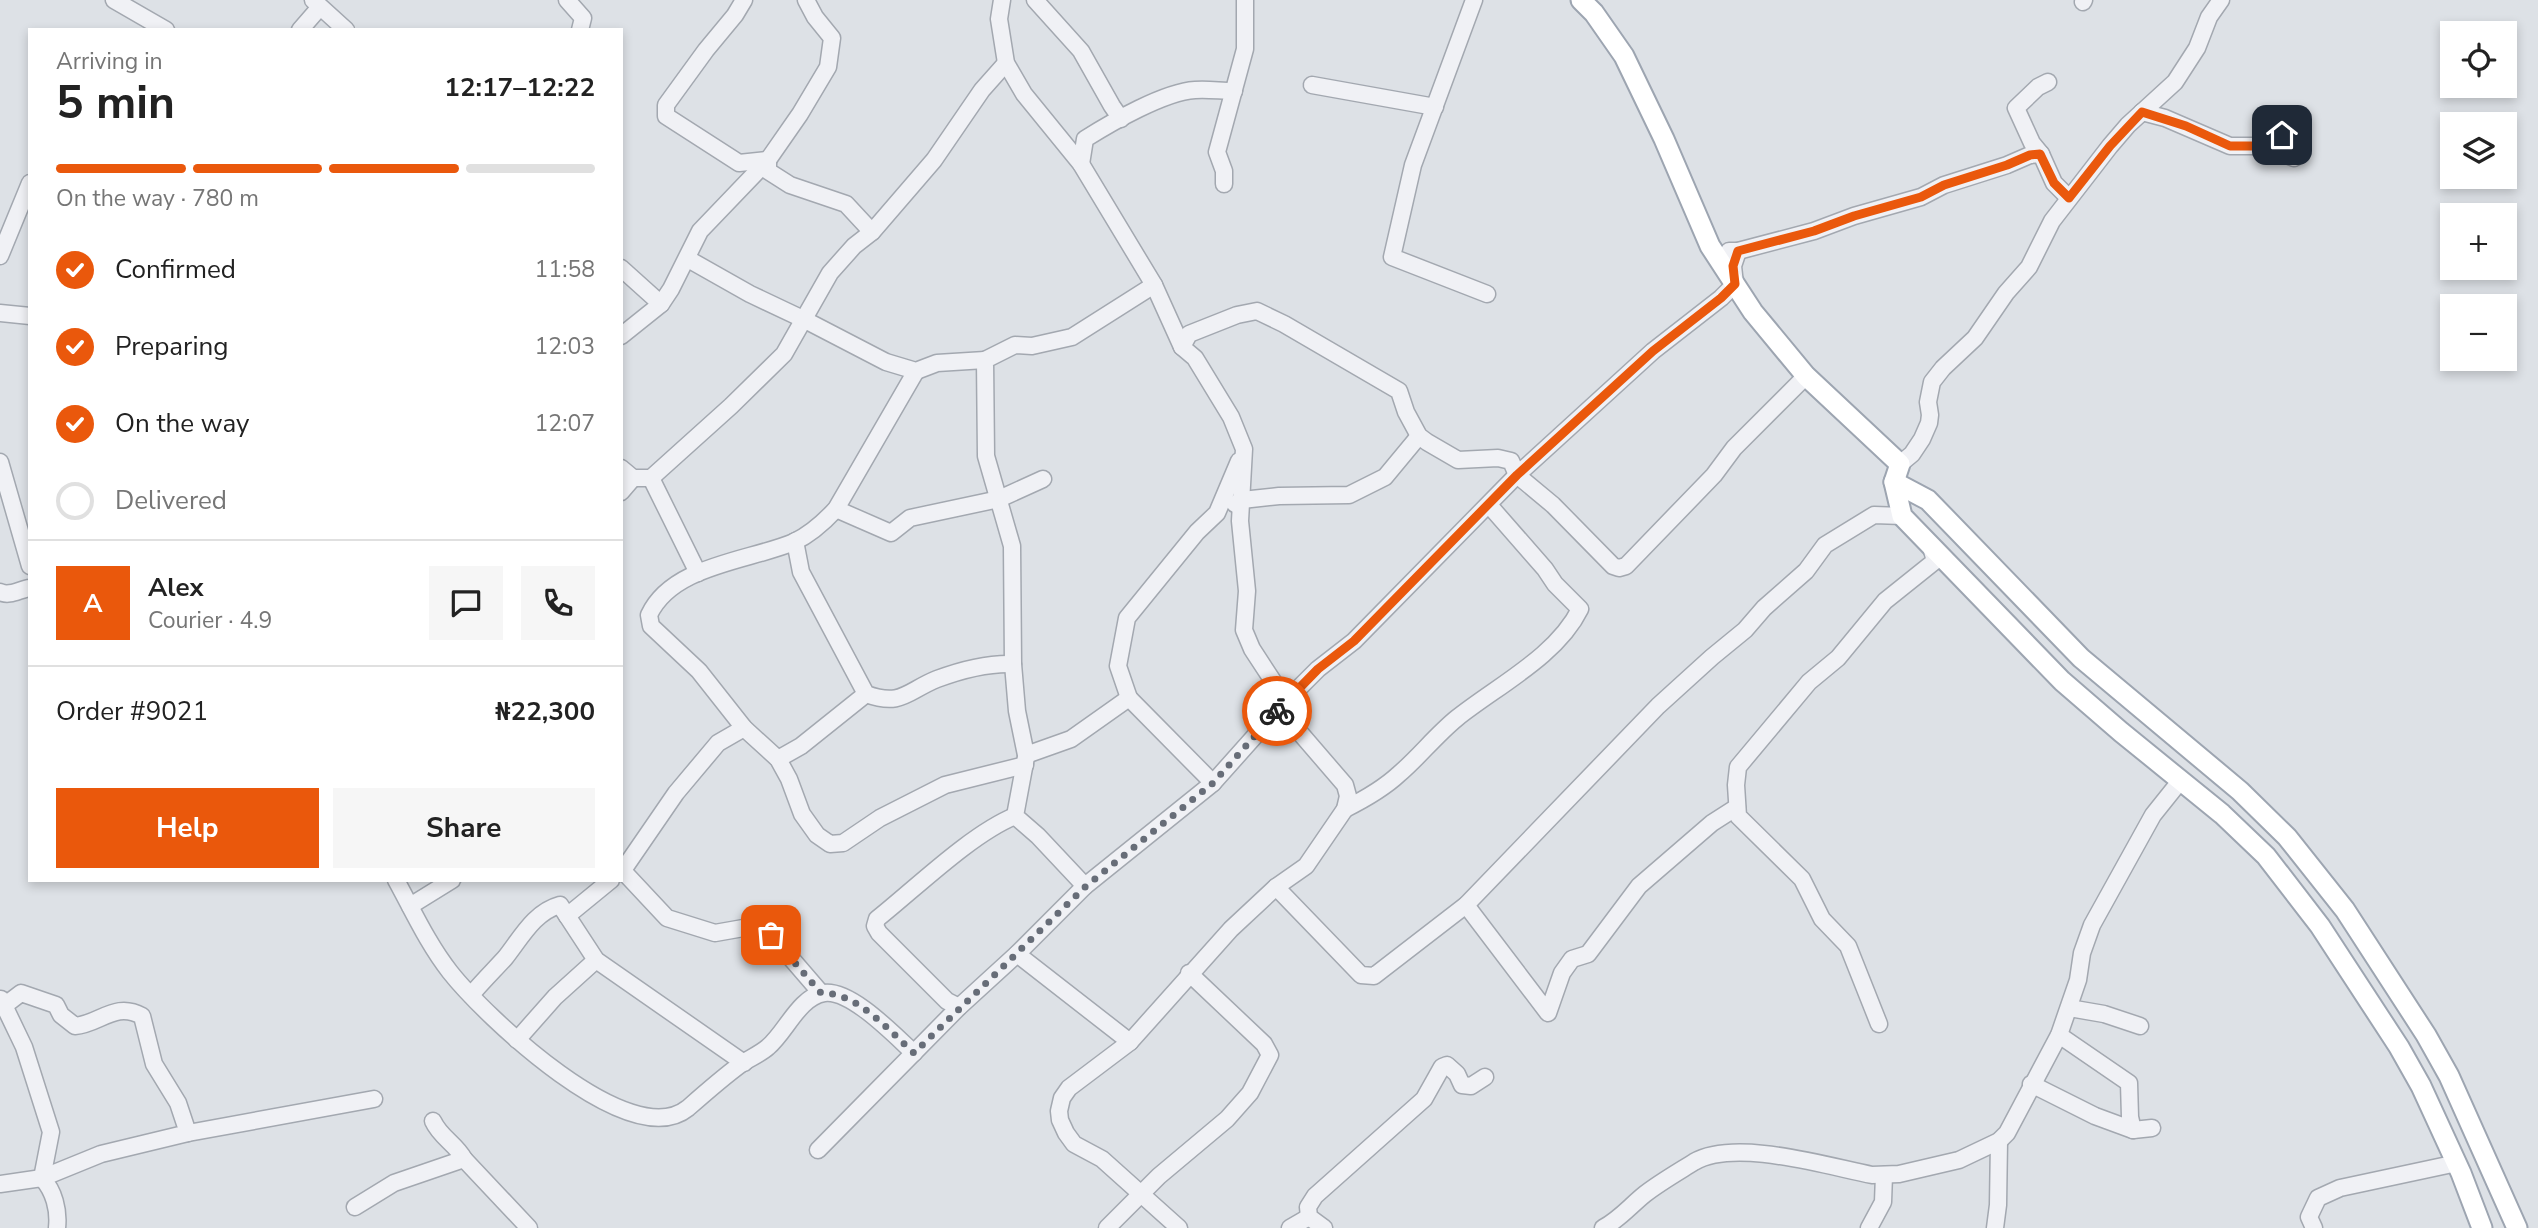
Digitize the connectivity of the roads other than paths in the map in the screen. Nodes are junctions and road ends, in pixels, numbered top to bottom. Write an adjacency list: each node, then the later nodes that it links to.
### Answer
1 (114, 0): 12 (street)
2 (567, 0): 15 (street)
3 (744, 0): 27 (street)
4 (806, 0): 27 (street)
5 (1002, 0): 16 (street)
6 (1035, 0): 22 (street)
7 (1245, 0): 19 (street)
8 (1474, 0): 20 (street)
9 (1581, 0): 33 (main road)
10 (2221, 0): 21 (street)
11 (317, 4): 13 (street); 14 (street)
12 (163, 28)
13 (301, 28)
14 (344, 28)
15 (580, 28)
16 (1006, 64): 28 (street); 32 (street)
17 (2048, 82): 25 (street)
18 (1312, 85): 20 (street)
19 (1234, 91): 22 (street); 29 (street)
20 (1435, 107): 40 (street)
21 (2142, 112): 24 (street); 31 (street)
22 (1121, 119): 28 (street)
23 (2294, 132): 24 (street)
24 (2265, 146): 26 (street)
25 (2040, 154): 31 (street); 34 (street)
26 (2294, 158)
27 (768, 160): 32 (street); 36 (street)
28 (1081, 164): 39 (street)
29 (1224, 184)
30 (28, 188): 35 (street)
31 (2069, 198): 54 (street)
32 (872, 232): 44 (street)
33 (1710, 246): 34 (street); 38 (main road)
34 (1738, 251): 38 (street)
35 (0, 256)
36 (688, 259): 41 (street); 44 (street)
37 (623, 270): 41 (street)
38 (1735, 284): 49 (main road); 55 (street)
39 (1154, 285): 46 (street); 47 (street)
40 (1487, 294)
41 (661, 304): 45 (street)
42 (0, 313): 43 (street)
43 (28, 316)
44 (805, 320): 48 (street); 56 (street)
45 (623, 334)
46 (1182, 346): 50 (street); 51 (street)
47 (985, 360): 48 (street); 58 (street)
48 (916, 371): 61 (street)
49 (1807, 376): 54 (main road); 55 (street)
50 (1419, 436): 55 (street); 59 (street)
51 (1244, 449): 59 (street); 62 (street)
52 (0, 462): 66 (street)
53 (627, 473): 56 (street)
54 (1897, 473): 63 (main road); 135 (main road)
55 (1517, 475): 60 (street)
56 (651, 478): 67 (street)
57 (1043, 479): 58 (street)
58 (999, 499): 61 (street); 70 (street)
59 (1242, 500): 62 (street); 73 (street)
60 (1489, 505): 73 (street); 80 (street)
61 (836, 509): 64 (street)
62 (1217, 513): 72 (street)
63 (1902, 516): 65 (main road); 89 (street)
64 (795, 541): 67 (street); 71 (street)
65 (1931, 547): 77 (main road); 79 (street)
66 (28, 559)
67 (698, 573): 74 (street)
68 (28, 589): 69 (street)
69 (0, 592)
70 (1013, 664): 71 (street); 76 (street)
71 (866, 694): 75 (street)
72 (1129, 698): 76 (street); 78 (street)
73 (1286, 701): 78 (street); 80 (street)
74 (744, 728): 75 (street); 82 (street)
75 (778, 759): 76 (street)
76 (1025, 760): 81 (street)
77 (2181, 780): 98 (street); 117 (main road)
78 (1213, 783): 87 (street)
79 (1737, 807): 89 (street); 100 (street)
80 (1345, 809): 88 (street)
81 (1015, 816): 87 (street); 99 (street)
82 (623, 868)
83 (623, 879): 95 (street)
84 (397, 882): 90 (street)
85 (449, 882): 90 (street)
86 (609, 882): 91 (street)
87 (1085, 887): 92 (street)
88 (1276, 887): 89 (street); 94 (street)
89 (1466, 905)
90 (410, 906): 96 (street)
91 (567, 916): 93 (street); 96 (street)
92 (1017, 954): 99 (street); 104 (street)
93 (596, 960): 103 (street); 106 (street)
94 (1189, 973): 104 (street); 121 (street)
95 (821, 993): 105 (street); 106 (street)
96 (471, 995): 103 (street)
97 (1, 1003): 113 (street); 119 (street)
98 (2070, 1005): 101 (street); 102 (street)
99 (959, 1007): 105 (street)
100 (1879, 1024)
101 (2140, 1026)
102 (2059, 1035): 108 (street); 112 (street)
103 (517, 1040): 106 (street)
104 (1130, 1042): 121 (street)
105 (914, 1053): 115 (street)
106 (744, 1063)
107 (1485, 1077): 123 (street)
108 (2031, 1084): 112 (street); 114 (street)
109 (374, 1099): 113 (street)
110 (433, 1121): 116 (street)
111 (2151, 1128): 112 (street)
112 (2133, 1130)
113 (188, 1133): 119 (street)
114 (1999, 1141): 118 (street); 132 (street)
115 (818, 1150)
116 (464, 1159): 122 (street); 125 (street)
117 (2457, 1163): 133 (street); 134 (main road)
118 (1884, 1175): 130 (street); 131 (street)
119 (42, 1178): 120 (street); 124 (street)
120 (0, 1184)
121 (1141, 1196): 126 (street); 127 (street)
122 (355, 1207)
123 (1309, 1217): 128 (street); 129 (street)
124 (57, 1228)
125 (529, 1228)
126 (1107, 1228)
127 (1179, 1228)
128 (1290, 1228)
129 (1324, 1228)
130 (1603, 1228)
131 (1869, 1228)
132 (1995, 1228)
133 (2314, 1228)
134 (2482, 1228)
135 (2517, 1228)

